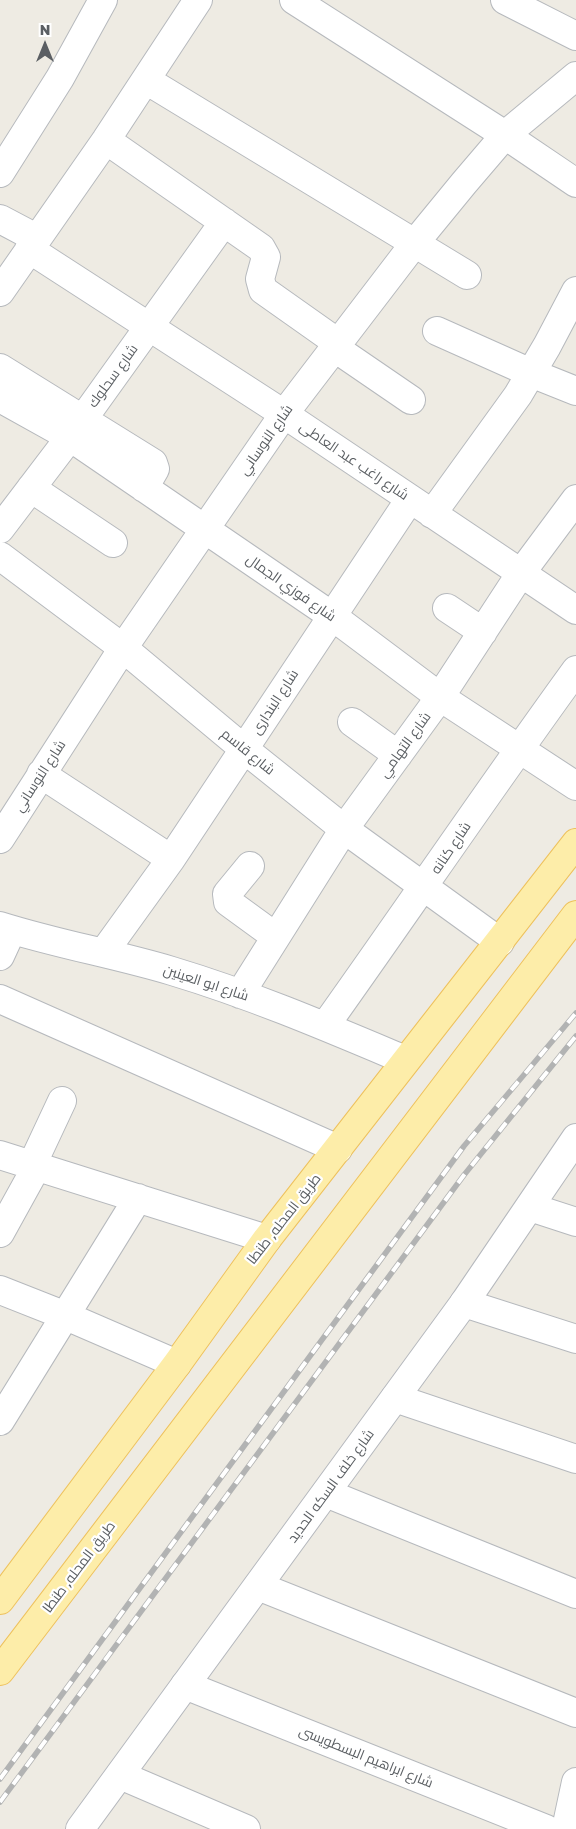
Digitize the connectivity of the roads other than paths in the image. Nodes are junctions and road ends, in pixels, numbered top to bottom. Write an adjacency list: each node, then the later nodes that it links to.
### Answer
1 (103, 0): 10 (street)
2 (198, 0): 7 (street)
3 (294, 0): 8 (street)
4 (505, 0): 5 (street)
5 (576, 36)
6 (576, 76): 8 (street, شارع النوساني)
7 (146, 80): 9 (street); 15 (street)
8 (505, 135): 11 (street); 15 (street, شارع النوساني)
9 (106, 140): 13 (street); 14 (street)
10 (0, 173)
11 (576, 183)
12 (0, 219): 14 (street, شارع راغب عبد العاطى)
13 (224, 222): 19 (street, شارع سحلوك); 21 (street)
14 (33, 243): 18 (street); 19 (street, شارع راغب عبد العاطى)
15 (414, 244): 16 (street); 21 (street, شارع النوساني)
16 (467, 275)
17 (576, 291): 23 (street)
18 (0, 292)
19 (150, 326): 27 (street, شارع راغب عبد العاطى); 28 (street, شارع سحلوك)
20 (437, 331): 23 (street)
21 (336, 346): 26 (street); 27 (street, شارع النوساني)
22 (0, 368): 28 (street)
23 (531, 373): 24 (street); 32 (street)
24 (576, 391)
25 (0, 398): 28 (street, شارع فوزي الجمال)
26 (411, 400)
27 (284, 414): 30 (street, شارع راغب عبد العاطى); 34 (street, شارع النوساني)
28 (76, 428): 29 (street, شارع سحلوك); 34 (street, شارع فوزي الجمال)
29 (31, 488): 33 (street, شارع سحلوك); 35 (street)
30 (410, 499): 32 (street, شارع راغب عبد العاطى); 40 (street, شارع البندارى)
31 (576, 499): 37 (street, شارع التهامي)
32 (432, 514): 37 (street, شارع راغب عبد العاطى)
33 (0, 529)
34 (205, 529): 40 (street, شارع فوزي الجمال); 42 (street, شارع النوساني)
35 (113, 543)
36 (0, 556): 42 (street, شارع قاسم)
37 (521, 573): 39 (street, شارع راغب عبد العاطى); 41 (street, شارع التهامي)
38 (447, 608): 41 (street)
39 (576, 610)
40 (332, 616): 44 (street, شارع فوزي الجمال); 46 (street, شارع البندارى)
41 (483, 632): 44 (street, شارع التهامي)
42 (123, 648): 46 (street, شارع قاسم); 49 (street, شارع النوساني)
43 (576, 670): 47 (street, شارع كنانه)
44 (440, 697): 47 (street, شارع فوزي الجمال); 48 (street, شارع التهامي)
45 (352, 722): 48 (street)
46 (244, 749): 51 (street, شارع قاسم); 54 (street, شارع البندارى)
47 (519, 749): 50 (street, شارع فوزي الجمال); 56 (street, شارع كنانه)
48 (398, 755): 51 (street, شارع التهامي)
49 (42, 774): 52 (street, شارع النوساني); 54 (street)
50 (576, 786)
51 (344, 829): 56 (street, شارع قاسم); 59 (street, شارع التهامي)
52 (0, 839)
53 (576, 843): 60 (main road, طريق المحله, طنطا)
54 (171, 859): 61 (street, شارع البندارى)
55 (250, 866): 59 (street)
56 (424, 886): 60 (street, شارع قاسم); 65 (street, شارع كنانه)
57 (576, 915): 89 (main road, طريق المحله, طنطا)
58 (6, 928): 61 (street, شارع ابو العينين); 62 (street)
59 (276, 937): 63 (street, شارع التهامي)
60 (500, 942): 66 (main road, طريق المحله, طنطا)
61 (104, 952): 63 (street, شارع ابو العينين)
62 (0, 956)
63 (240, 994): 65 (street, شارع ابو العينين)
64 (0, 999): 69 (street)
65 (325, 1026): 66 (street, شارع ابو العينين)
66 (406, 1060): 69 (main road, طريق المحله, طنطا)
67 (62, 1101): 71 (street)
68 (576, 1138): 73 (street, شارع خلف السكه الحديد)
69 (338, 1149): 76 (main road, طريق المحله, طنطا)
70 (0, 1155): 71 (street)
71 (34, 1166): 72 (street); 75 (street)
72 (138, 1198): 76 (street); 79 (street)
73 (530, 1207): 74 (street); 78 (street, شارع خلف السكه الحديد)
74 (576, 1222)
75 (0, 1232)
76 (267, 1238): 81 (main road, طريق المحله, طنطا)
77 (0, 1290): 79 (street)
78 (464, 1303): 80 (street); 82 (street, شارع خلف السكه الحديد)
79 (66, 1316): 81 (street); 83 (street)
80 (576, 1339)
81 (177, 1364): 87 (main road, طريق المحله, طنطا)
82 (395, 1398): 84 (street); 85 (street, شارع خلف السكه الحديد)
83 (0, 1421)
84 (576, 1460)
85 (326, 1493): 86 (street, شارع خلف السكه الحديد); 88 (street)
86 (258, 1586): 90 (street, شارع خلف السكه الحديد); 91 (street)
87 (2, 1593)
88 (576, 1594)
89 (0, 1671)
90 (185, 1685): 92 (street, شارع خلف السكه الحديد); 96 (street, شارع ابراهيم البسطويسى)
91 (576, 1713)
92 (120, 1775): 94 (street, شارع خلف السكه الحديد); 95 (street)
93 (576, 1782): 97 (street)
94 (80, 1829)
95 (246, 1829)
96 (546, 1829)
97 (566, 1829)

